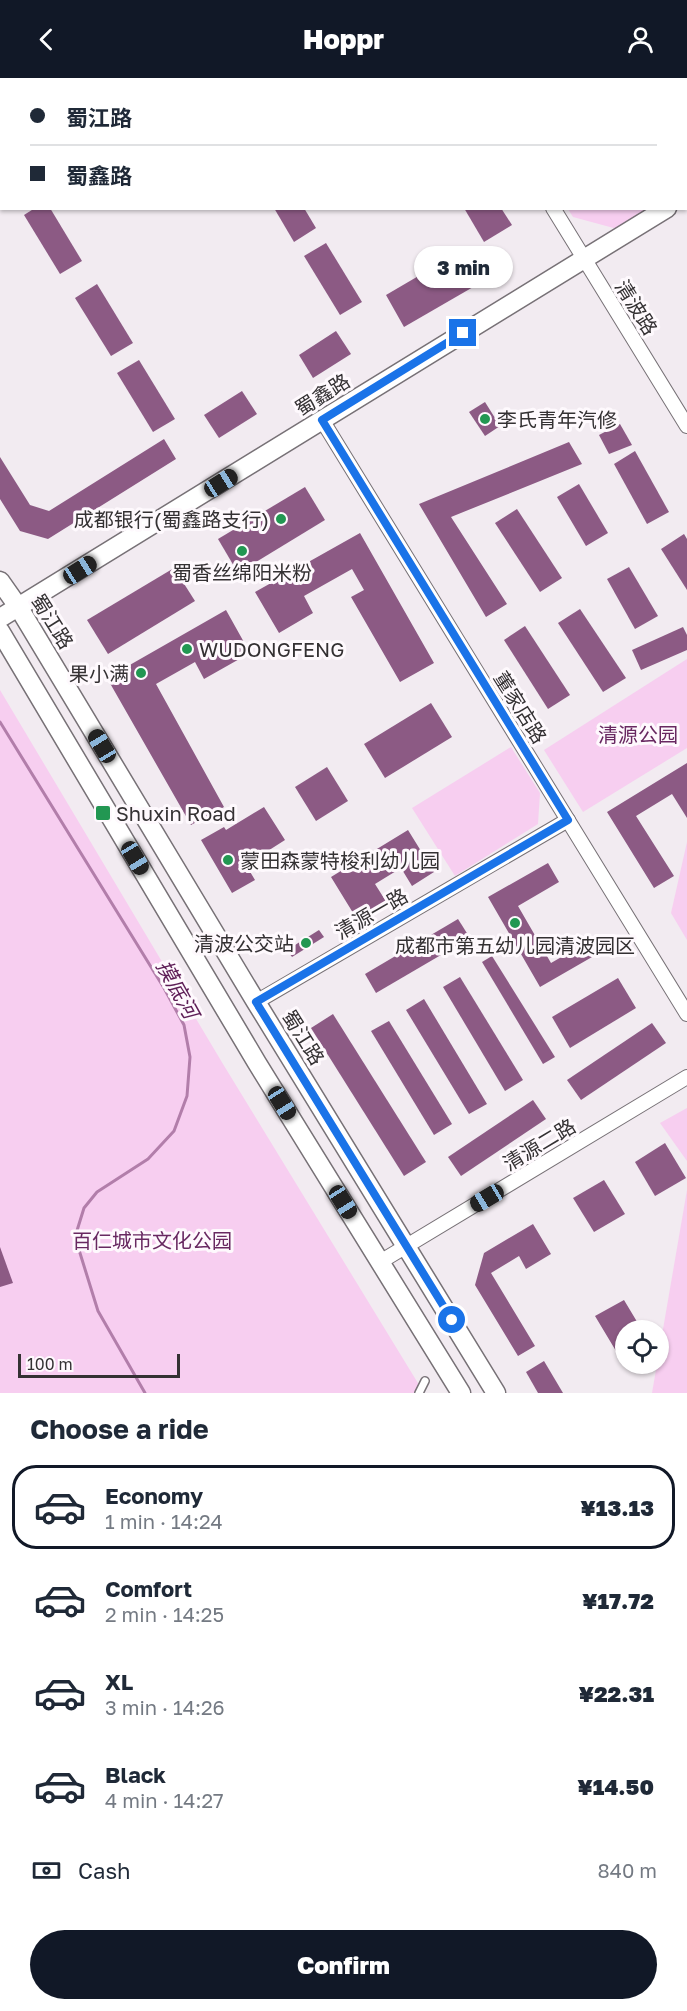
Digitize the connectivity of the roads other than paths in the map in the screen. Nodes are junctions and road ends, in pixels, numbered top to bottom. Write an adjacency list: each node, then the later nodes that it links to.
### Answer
1 (554, 210): 3 (street, 清波路)
2 (664, 210): 3 (street, 蜀鑫路)
3 (585, 259): 4 (street, 蜀鑫路); 5 (street, 清波路)
4 (322, 420): 7 (street, 蜀鑫路); 10 (street, 董家店路)
5 (687, 426)
6 (0, 581): 7 (street, 蜀江路)
7 (19, 608): 8 (street, 蜀鑫路); 11 (street, 蜀江路)
8 (0, 618)
9 (0, 632): 15 (street)
10 (568, 820): 11 (street, 清源一路); 12 (street, 董家店路)
11 (256, 1002): 14 (street, 蜀江路)
12 (687, 1014)
13 (687, 1077): 14 (street, 清源二路)
14 (407, 1246): 15 (street, 清源二路); 19 (street, 蜀江路)
15 (380, 1262): 18 (street)
16 (425, 1381): 17 (lane)
17 (418, 1393)
18 (461, 1393)
19 (496, 1393)

